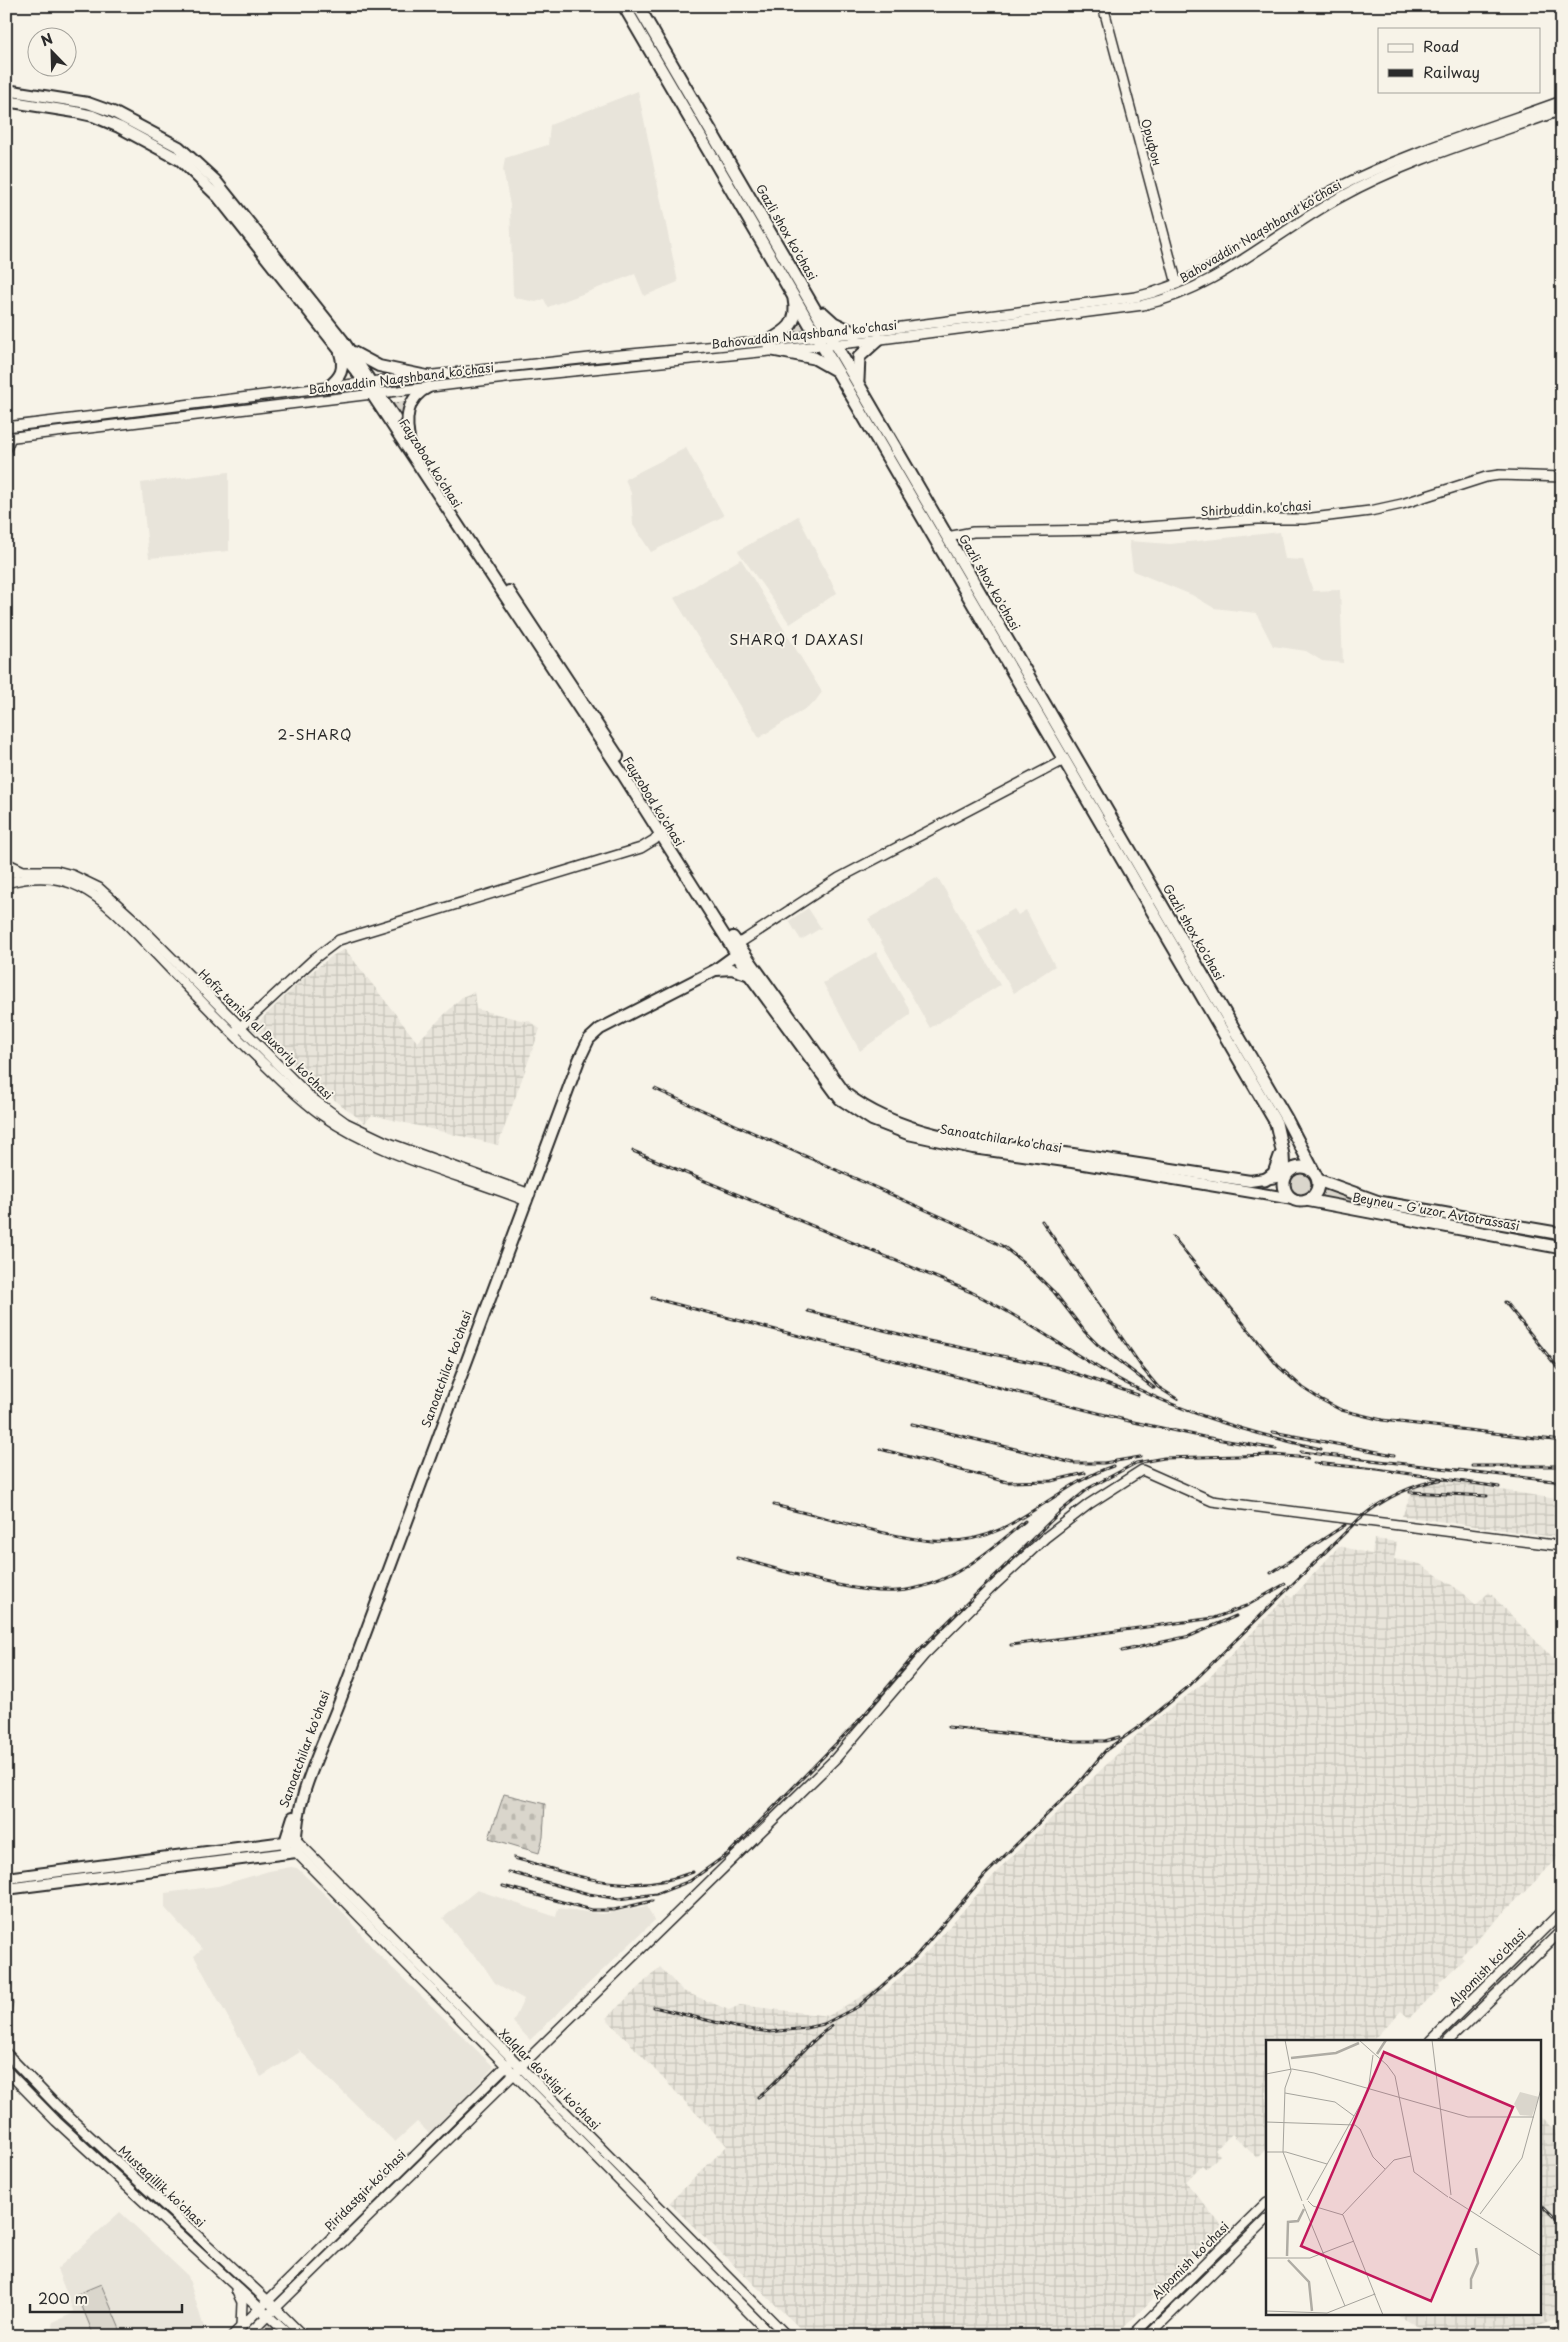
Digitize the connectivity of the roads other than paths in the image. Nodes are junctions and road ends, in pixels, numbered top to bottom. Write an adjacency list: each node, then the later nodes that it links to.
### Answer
1 (624, 6): 10 (highway, Gazli shox ko'chasi)
2 (638, 6): 11 (highway, Gazli shox ko'chasi)
3 (1103, 6): 9 (main road, Орифон)
4 (6, 90): 18 (main road, Fayzobod ko'chasi)
5 (6, 101): 17 (main road, Fayzobod ko'chasi)
6 (1562, 101): 8 (main road, Bahovaddin Naqshband ko'chasi)
7 (1562, 110): 8 (main road, Bahovaddin Naqshband ko'chasi)
8 (1245, 252): 9 (main road, Bahovaddin Naqshband ko'chasi); 13 (main road, Bahovaddin Naqshband ko'chasi)
9 (1177, 284): 12 (main road, Bahovaddin Naqshband ko'chasi)
10 (794, 297): 15 (highway, Gazli shox ko'chasi); 16 (highway)
11 (814, 306): 12 (highway); 14 (highway, Gazli shox ko'chasi)
12 (855, 333): 14 (main road, Bahovaddin Naqshband ko'chasi)
13 (879, 339): 14 (main road, Bahovaddin Naqshband ko'chasi); 25 (highway)
14 (834, 340): 15 (main road, Bahovaddin Naqshband ko'chasi); 25 (highway, Gazli shox ko'chasi)
15 (821, 341): 16 (main road, Bahovaddin Naqshband ko'chasi); 23 (highway, Gazli shox ko'chasi)
16 (770, 346): 19 (main road, Bahovaddin Naqshband ko'chasi); 21 (main road, Bahovaddin Naqshband ko'chasi); 23 (highway)
17 (338, 350): 26 (main road, Fayzobod ko'chasi); 27 (main road)
18 (351, 351): 24 (main road); 26 (main road, Fayzobod ko'chasi)
19 (621, 356): 20 (main road, Bahovaddin Naqshband ko'chasi); 21 (main road)
20 (599, 357): 22 (main road); 24 (main road, Bahovaddin Naqshband ko'chasi)
21 (622, 365): 22 (main road, Bahovaddin Naqshband ko'chasi)
22 (599, 367): 24 (main road, Bahovaddin Naqshband ko'chasi)
23 (841, 374): 35 (highway, Gazli shox ko'chasi)
24 (428, 381): 26 (main road, Bahovaddin Naqshband ko'chasi); 28 (main road, Bahovaddin Naqshband ko'chasi); 31 (main road)
25 (858, 382): 34 (highway, Gazli shox ko'chasi)
26 (368, 383): 27 (main road, Bahovaddin Naqshband ko'chasi); 28 (main road, Fayzobod ko'chasi)
27 (328, 387): 29 (main road, Bahovaddin Naqshband ko'chasi)
28 (375, 393): 30 (main road, Bahovaddin Naqshband ko'chasi); 31 (main road); 36 (main road, Fayzobod ko'chasi)
29 (6, 427)
30 (9, 438): 32 (main road)
31 (410, 444): 36 (main road)
32 (6, 448)
33 (1562, 477): 34 (main road, Shirbuddin ko'chasi)
34 (947, 537): 49 (highway, Gazli shox ko'chasi)
35 (1064, 760): 41 (main road); 46 (highway, Gazli shox ko'chasi)
36 (662, 832): 41 (main road, Fayzobod ko'chasi); 45 (main road)
37 (6, 863): 38 (main road)
38 (21, 870): 39 (main road, Hofiz tanish al Buxoriy ko'chasi); 45 (main road, Hofiz tanish al Buxoriy ko'chasi)
39 (6, 873)
40 (6, 883): 45 (main road, Hofiz tanish al Buxoriy ko'chasi)
41 (735, 948): 42 (main road); 43 (main road, Sanoatchilar ko'chasi); 44 (main road, Sanoatchilar ko'chasi)
42 (743, 964): 43 (main road); 44 (main road)
43 (718, 965): 44 (main road); 51 (main road, Sanoatchilar ko'chasi)
44 (754, 973): 47 (main road, Sanoatchilar ko'chasi)
45 (236, 1031): 51 (main road, Hofiz tanish al Buxoriy ko'chasi)
46 (1282, 1147): 48 (highway, Gazli shox ko'chasi); 50 (highway)
47 (1072, 1158): 50 (main road); 52 (main road, Sanoatchilar ko'chasi)
48 (1284, 1176): 49 (highway); 50 (main road); 52 (highway)
49 (1316, 1177): 53 (highway); 55 (highway, Beyneu - G'uzor Avtotrassasi)
50 (1265, 1180)
51 (526, 1196): 59 (main road, Sanoatchilar ko'chasi)
52 (1294, 1199): 53 (highway)
53 (1306, 1200): 57 (highway, Beyneu - G'uzor Avtotrassasi)
54 (1418, 1202): 55 (highway)
55 (1407, 1207): 56 (highway, Beyneu - G'uzor Avtotrassasi)
56 (1562, 1234)
57 (1562, 1248)
58 (1562, 1546): 72 (main road, Piridastgir ko'chasi)
59 (291, 1847): 60 (main road); 62 (main road); 70 (main road, Xalqlar do'stligi ko'chasi)
60 (29, 1875): 61 (main road); 62 (main road)
61 (6, 1878)
62 (30, 1886): 63 (main road)
63 (6, 1889)
64 (1562, 1911): 66 (main road, Alpomish ko'chasi)
65 (1562, 1930): 67 (main road, Alpomish ko'chasi)
66 (1432, 2040)
67 (1449, 2040)
68 (6, 2053): 69 (main road, Mustaqillik ko'chasi)
69 (14, 2061): 71 (main road); 73 (main road, Mustaqillik ko'chasi)
70 (510, 2063): 72 (main road, Xalqlar do'stligi ko'chasi); 75 (main road, Piridastgir ko'chasi)
71 (6, 2069): 74 (main road, Mustaqillik ko'chasi)
72 (519, 2069): 75 (main road, Piridastgir ko'chasi); 88 (main road, Xalqlar do'stligi ko'chasi); 89 (main road, Xalqlar do'stligi ko'chasi)
73 (117, 2163): 74 (main road); 79 (main road, Mustaqillik ko'chasi)
74 (109, 2171): 78 (main road, Mustaqillik ko'chasi)
75 (386, 2193): 79 (main road, Piridastgir ko'chasi); 80 (main road, Piridastgir ko'chasi)
76 (1266, 2203): 90 (main road, Alpomish ko'chasi)
77 (1266, 2220): 91 (main road, Alpomish ko'chasi)
78 (233, 2286): 81 (main road, Mustaqillik ko'chasi); 83 (main road)
79 (268, 2301): 80 (main road, Mustaqillik ko'chasi); 81 (main road, Piridastgir ko'chasi)
80 (275, 2308): 82 (main road, Piridastgir ko'chasi); 87 (main road, Mustaqillik ko'chasi)
81 (260, 2309): 82 (main road, Mustaqillik ko'chasi); 83 (main road, Piridastgir ko'chasi)
82 (268, 2315): 85 (main road, Piridastgir ko'chasi); 86 (main road, Mustaqillik ko'chasi)
83 (241, 2327): 84 (main road, Piridastgir ko'chasi)
84 (232, 2336)
85 (247, 2336)
86 (290, 2336)
87 (302, 2336)
88 (772, 2336)
89 (787, 2336)
90 (1132, 2336)
91 (1148, 2336)

